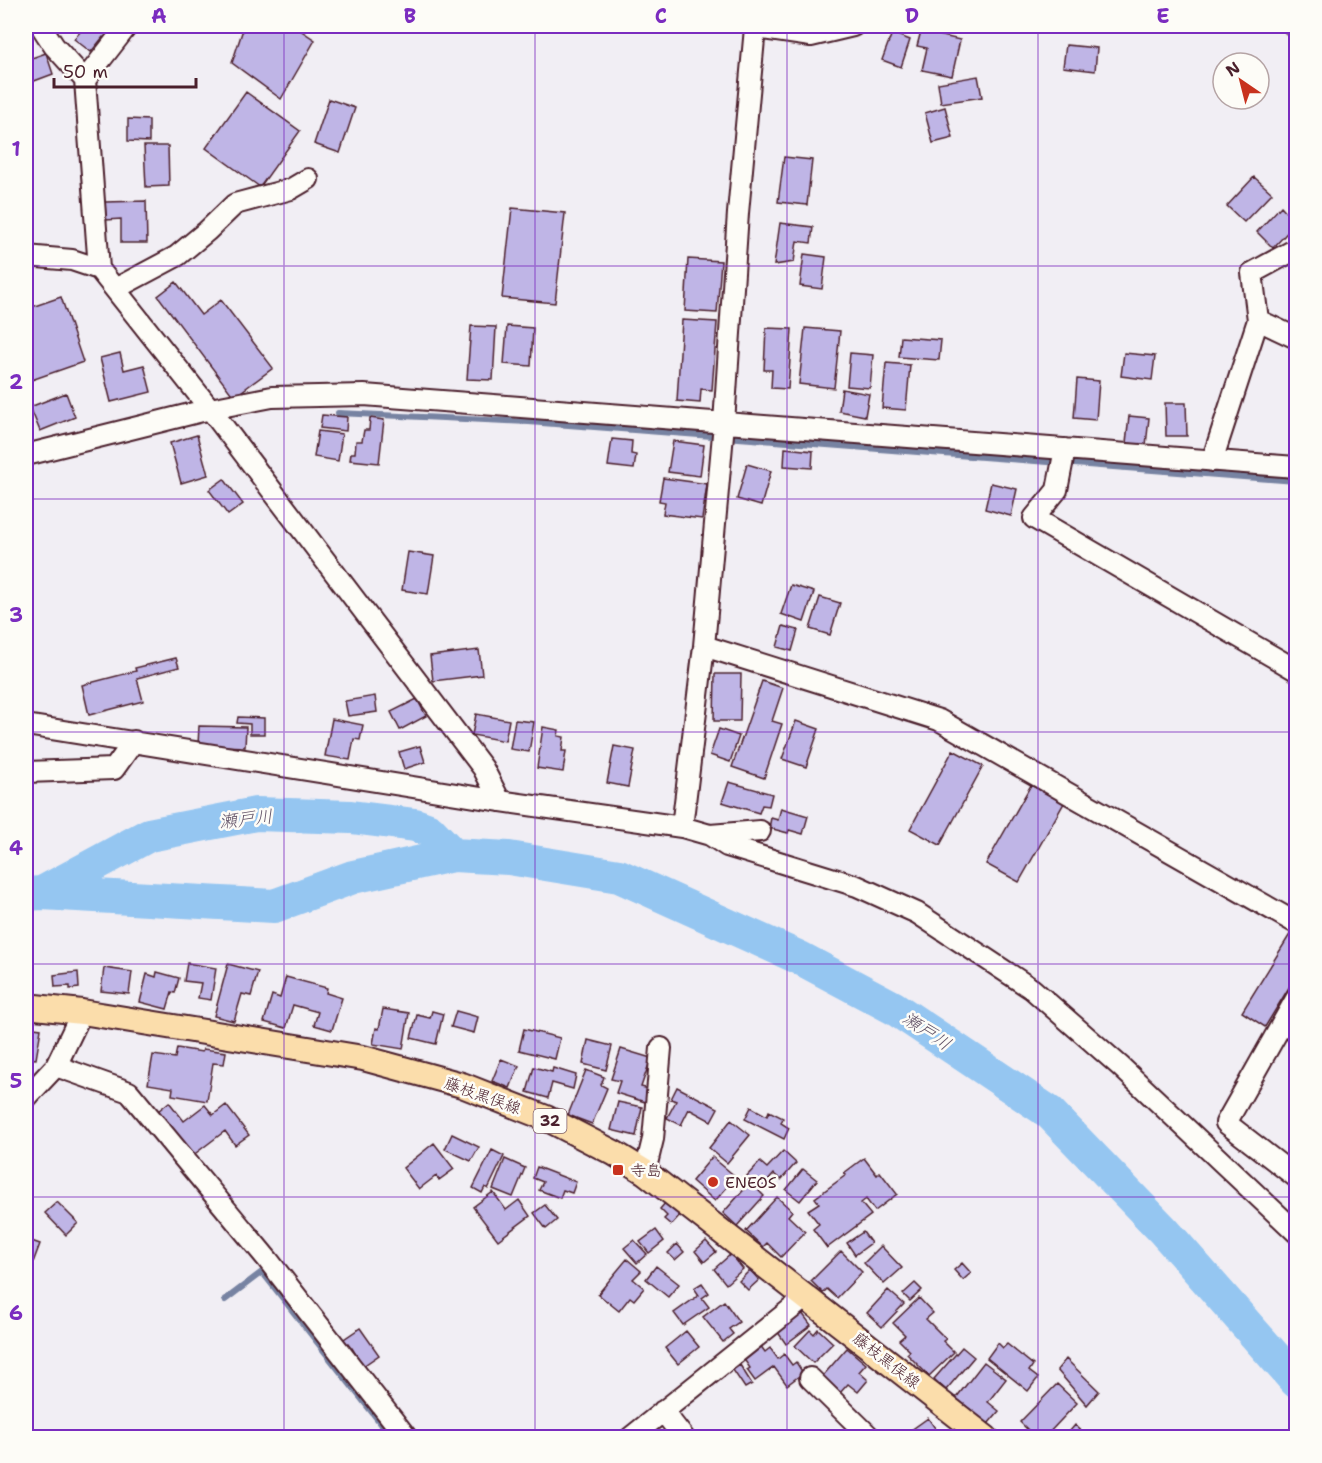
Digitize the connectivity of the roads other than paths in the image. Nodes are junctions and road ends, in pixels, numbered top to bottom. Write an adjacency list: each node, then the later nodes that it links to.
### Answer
1 (41, 26): 5 (street)
2 (127, 26): 5 (street)
3 (753, 27): 4 (street); 14 (street)
4 (843, 27)
5 (85, 80): 9 (street)
6 (308, 179): 10 (street)
7 (1296, 249): 11 (street)
8 (26, 256): 9 (street)
9 (99, 269): 10 (street)
10 (116, 289): 13 (street)
11 (1258, 320): 12 (street); 17 (street)
12 (1296, 338)
13 (210, 409): 14 (street); 16 (street); 24 (street)
14 (724, 423): 15 (street); 19 (street)
15 (1065, 449): 17 (street); 20 (street)
16 (26, 455)
17 (1212, 461): 18 (street)
18 (1296, 467)
19 (704, 646): 25 (street); 28 (street)
20 (1296, 670)
21 (26, 725): 22 (street)
22 (134, 741): 23 (street); 24 (street)
23 (26, 772)
24 (500, 801): 25 (street)
25 (682, 827): 27 (street)
26 (760, 831): 27 (street)
27 (710, 835): 37 (street)
28 (1296, 923)
29 (1296, 999): 36 (street)
30 (26, 1006): 31 (main road, 藤枝黒俣線 / 32)
31 (82, 1012): 33 (street); 35 (main road, 藤枝黒俣線 / 32)
32 (662, 1048): 35 (street)
33 (56, 1066): 34 (street); 41 (street)
34 (26, 1098)
35 (645, 1172): 38 (main road, 藤枝黒俣線 / 32)
36 (1296, 1177)
37 (1296, 1232)
38 (806, 1297): 40 (street); 45 (main road, 藤枝黒俣線 / 32)
39 (810, 1378): 44 (street)
40 (663, 1411): 42 (street); 43 (street)
41 (407, 1437)
42 (630, 1437)
43 (684, 1437)
44 (871, 1437)
45 (986, 1437)

